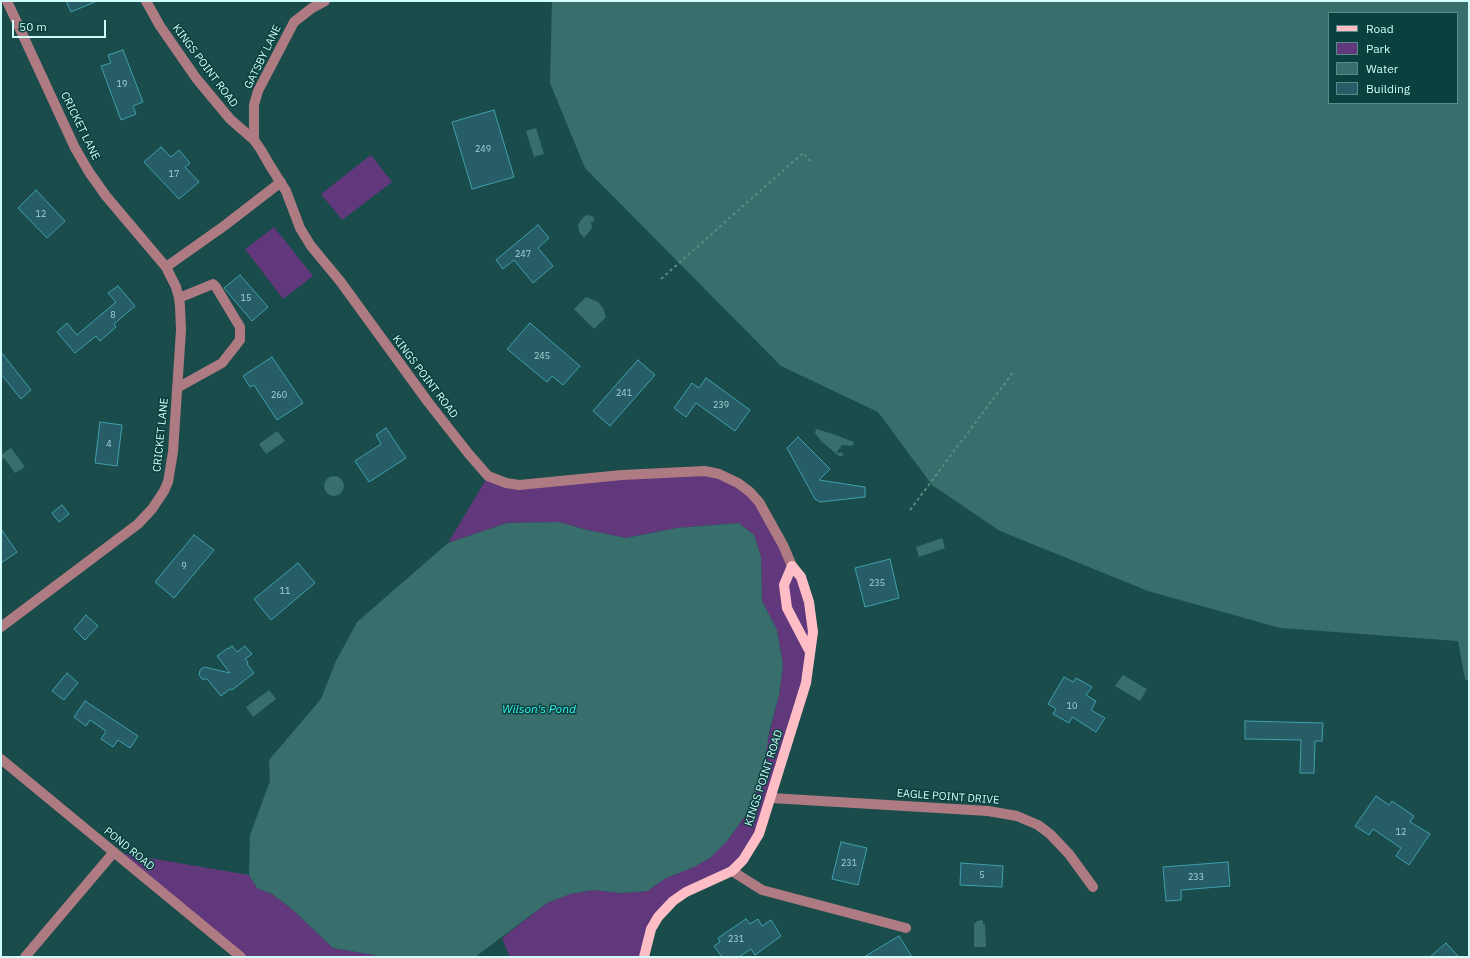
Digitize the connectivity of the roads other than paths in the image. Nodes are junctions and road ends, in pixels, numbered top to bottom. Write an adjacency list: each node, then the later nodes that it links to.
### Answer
1 (8, 1): 6 (street, CRICKET LANE)
2 (146, 1): 4 (street, KINGS POINT ROAD)
3 (325, 1): 4 (street, GATSBY LANE)
4 (254, 140): 5 (street, KINGS POINT ROAD)
5 (281, 182): 6 (street); 9 (street, KINGS POINT ROAD)
6 (166, 267): 7 (street, CRICKET LANE)
7 (179, 298): 8 (street, CRICKET LANE); 8 (street)
8 (177, 388): 10 (street, CRICKET LANE)
9 (792, 566): 11 (main road, KINGS POINT ROAD); 11 (main road)
10 (1, 627)
11 (810, 652): 13 (main road, KINGS POINT ROAD)
12 (1, 759): 14 (street, POND ROAD)
13 (771, 798): 15 (main road, KINGS POINT ROAD); 16 (street, EAGLE POINT DRIVE)
14 (114, 852): 18 (street); 19 (street, POND ROAD)
15 (732, 871): 17 (street); 20 (main road, KINGS POINT ROAD)
16 (1093, 887)
17 (906, 928)
18 (25, 957)
19 (241, 957)
20 (644, 957)

